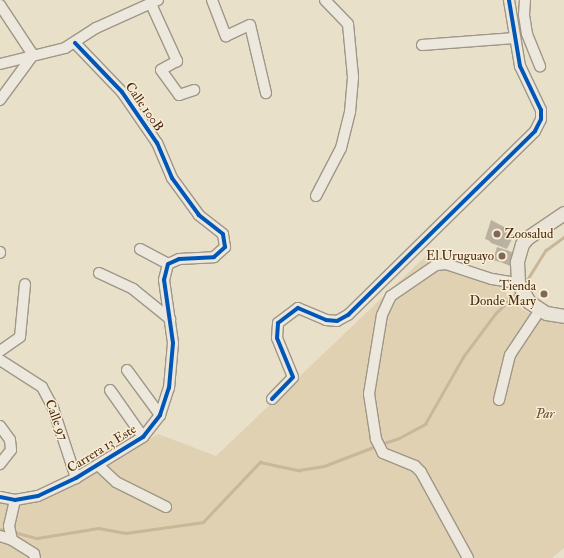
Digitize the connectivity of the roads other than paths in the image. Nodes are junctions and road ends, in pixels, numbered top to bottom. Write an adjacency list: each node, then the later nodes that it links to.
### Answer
1 (2, 0): 7 (street)
2 (212, 0): 15 (street)
3 (325, 0): 17 (street)
4 (509, 0): 8 (street)
5 (525, 0): 13 (street)
6 (154, 2): 9 (street); 14 (street)
7 (0, 4): 11 (street)
8 (515, 38): 10 (street); 31 (street)
9 (75, 43): 11 (street); 20 (street, Calle 100B)
10 (422, 45)
11 (33, 55): 12 (street); 16 (street)
12 (0, 64)
13 (540, 67)
14 (194, 90)
15 (266, 93)
16 (0, 100)
17 (316, 196)
18 (564, 213): 22 (main road)
19 (140, 249): 20 (street)
20 (168, 264): 26 (street, Carrera 13 Este)
21 (99, 273): 26 (street)
22 (518, 282): 24 (main road); 45 (street)
23 (25, 284): 27 (street)
24 (540, 310): 25 (main road); 32 (street)
25 (559, 315)
26 (170, 319): 33 (street, Carrera 13 Este)
27 (0, 351)
28 (0, 360): 38 (street, Calle 97)
29 (127, 370): 33 (street)
30 (110, 390): 35 (street)
31 (272, 399)
32 (499, 400)
33 (160, 415): 35 (street, Carrera 13 Este)
34 (0, 426): 36 (street)
35 (143, 437): 37 (street, Carrera 13 Este)
36 (0, 464)
37 (98, 465): 38 (street, Carrera 13 Este); 41 (street)
38 (76, 478): 40 (street, Carrera 13 Este)
39 (0, 497): 40 (street, Carrera 13 Este)
40 (15, 500): 43 (street)
41 (166, 507)
42 (0, 536): 43 (street)
43 (12, 540): 44 (street)
44 (35, 558)
45 (468, 558)

